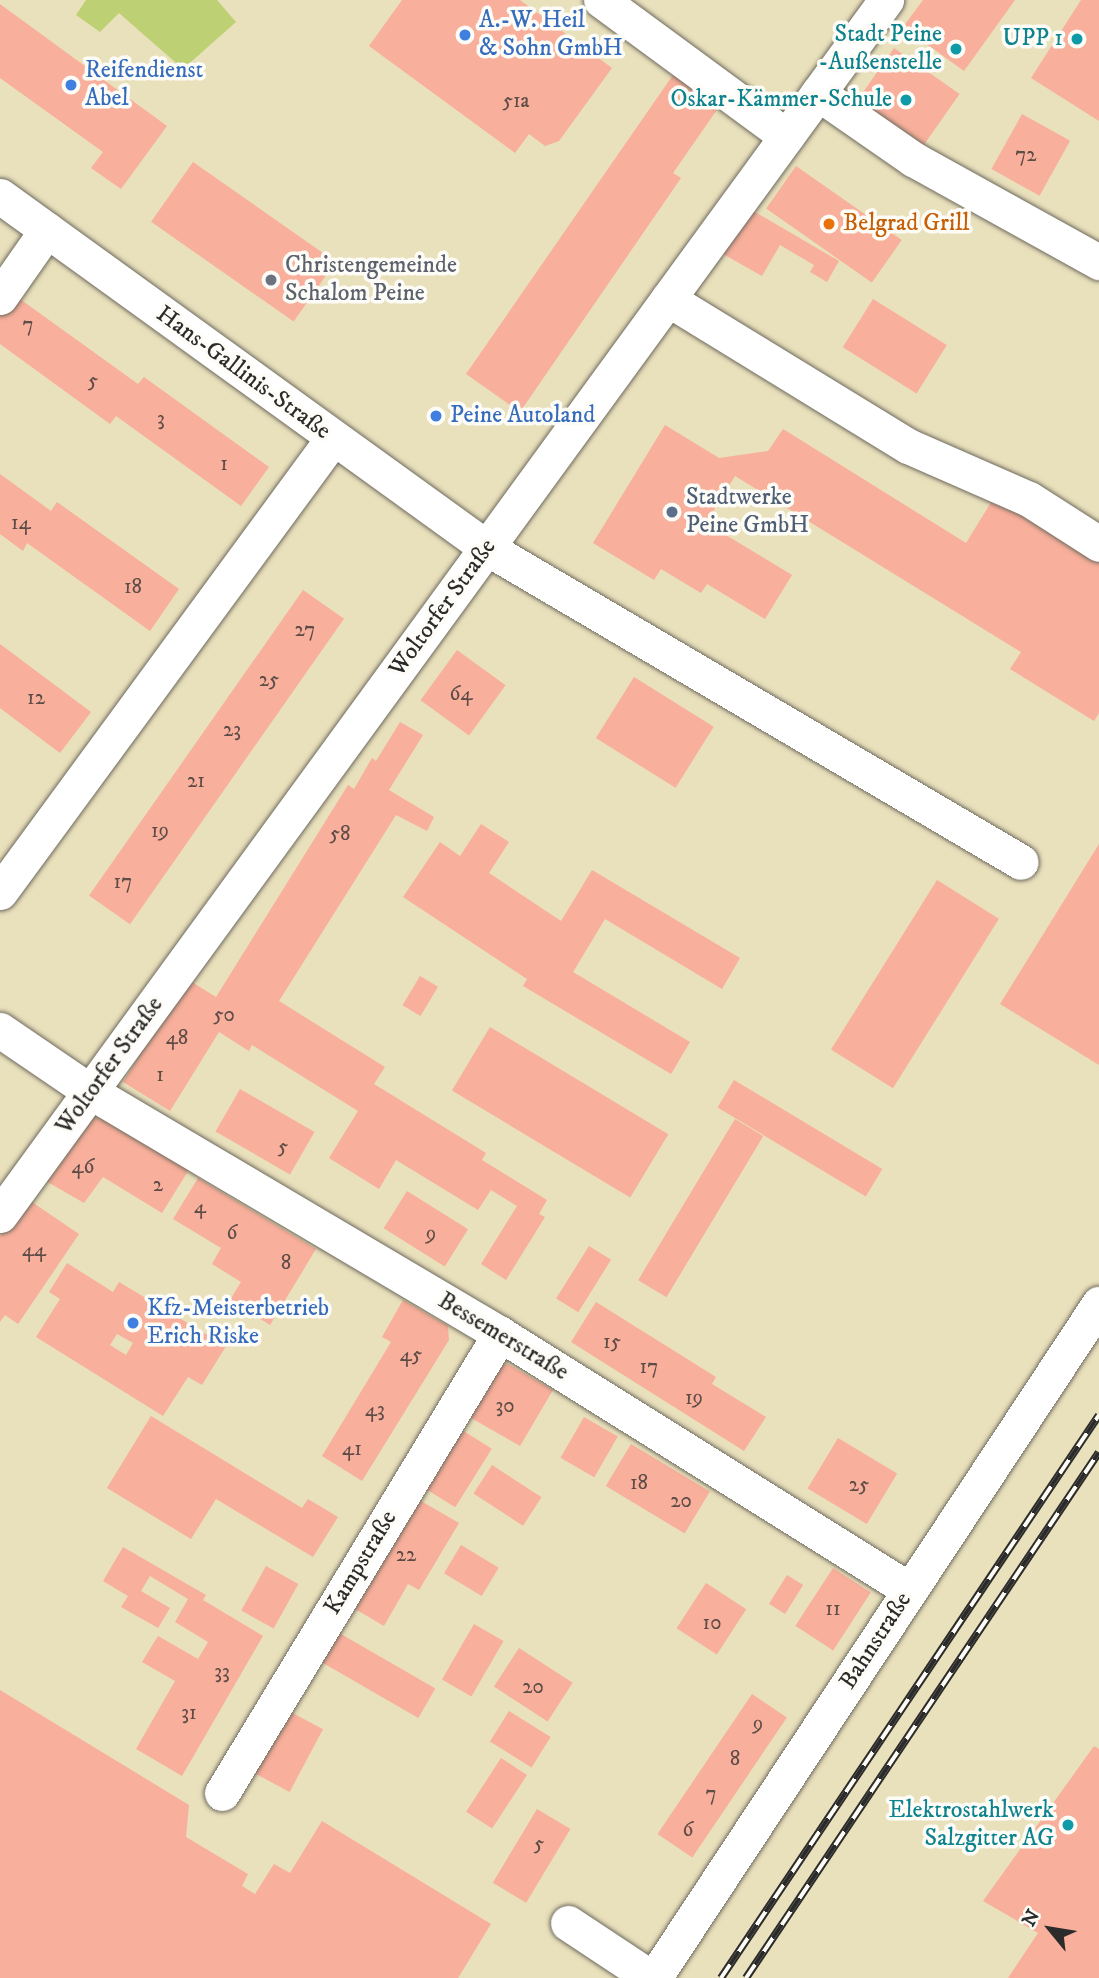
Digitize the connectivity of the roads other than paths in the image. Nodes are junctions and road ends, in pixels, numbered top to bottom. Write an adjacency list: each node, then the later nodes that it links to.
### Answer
1 (601, 0): 4 (street)
2 (886, 0): 3 (street, Woltorfer Straße)
3 (818, 93): 4 (street, Woltorfer Straße); 7 (street)
4 (786, 136): 9 (street, Woltorfer Straße)
5 (0, 196): 6 (street, Hans-Gallinis-Straße)
6 (47, 230): 8 (street); 10 (street, Hans-Gallinis-Straße)
7 (1099, 262)
8 (0, 297)
9 (668, 299): 11 (street); 12 (street, Woltorfer Straße)
10 (332, 438): 12 (street, Hans-Gallinis-Straße); 14 (street)
11 (1099, 544)
12 (487, 548): 13 (street, Hans-Gallinis-Straße); 16 (street, Woltorfer Straße)
13 (1021, 862)
14 (0, 892)
15 (0, 1030): 16 (street, Bessemerstraße)
16 (91, 1092): 17 (street, Woltorfer Straße); 19 (street, Bessemerstraße)
17 (0, 1216)
18 (1099, 1304): 20 (street, Bahnstraße)
19 (500, 1334): 20 (street, Bessemerstraße); 21 (street, Kampstraße)
20 (910, 1590): 23 (street, Bahnstraße)
21 (222, 1793)
22 (568, 1923): 23 (street)
23 (653, 1978)

